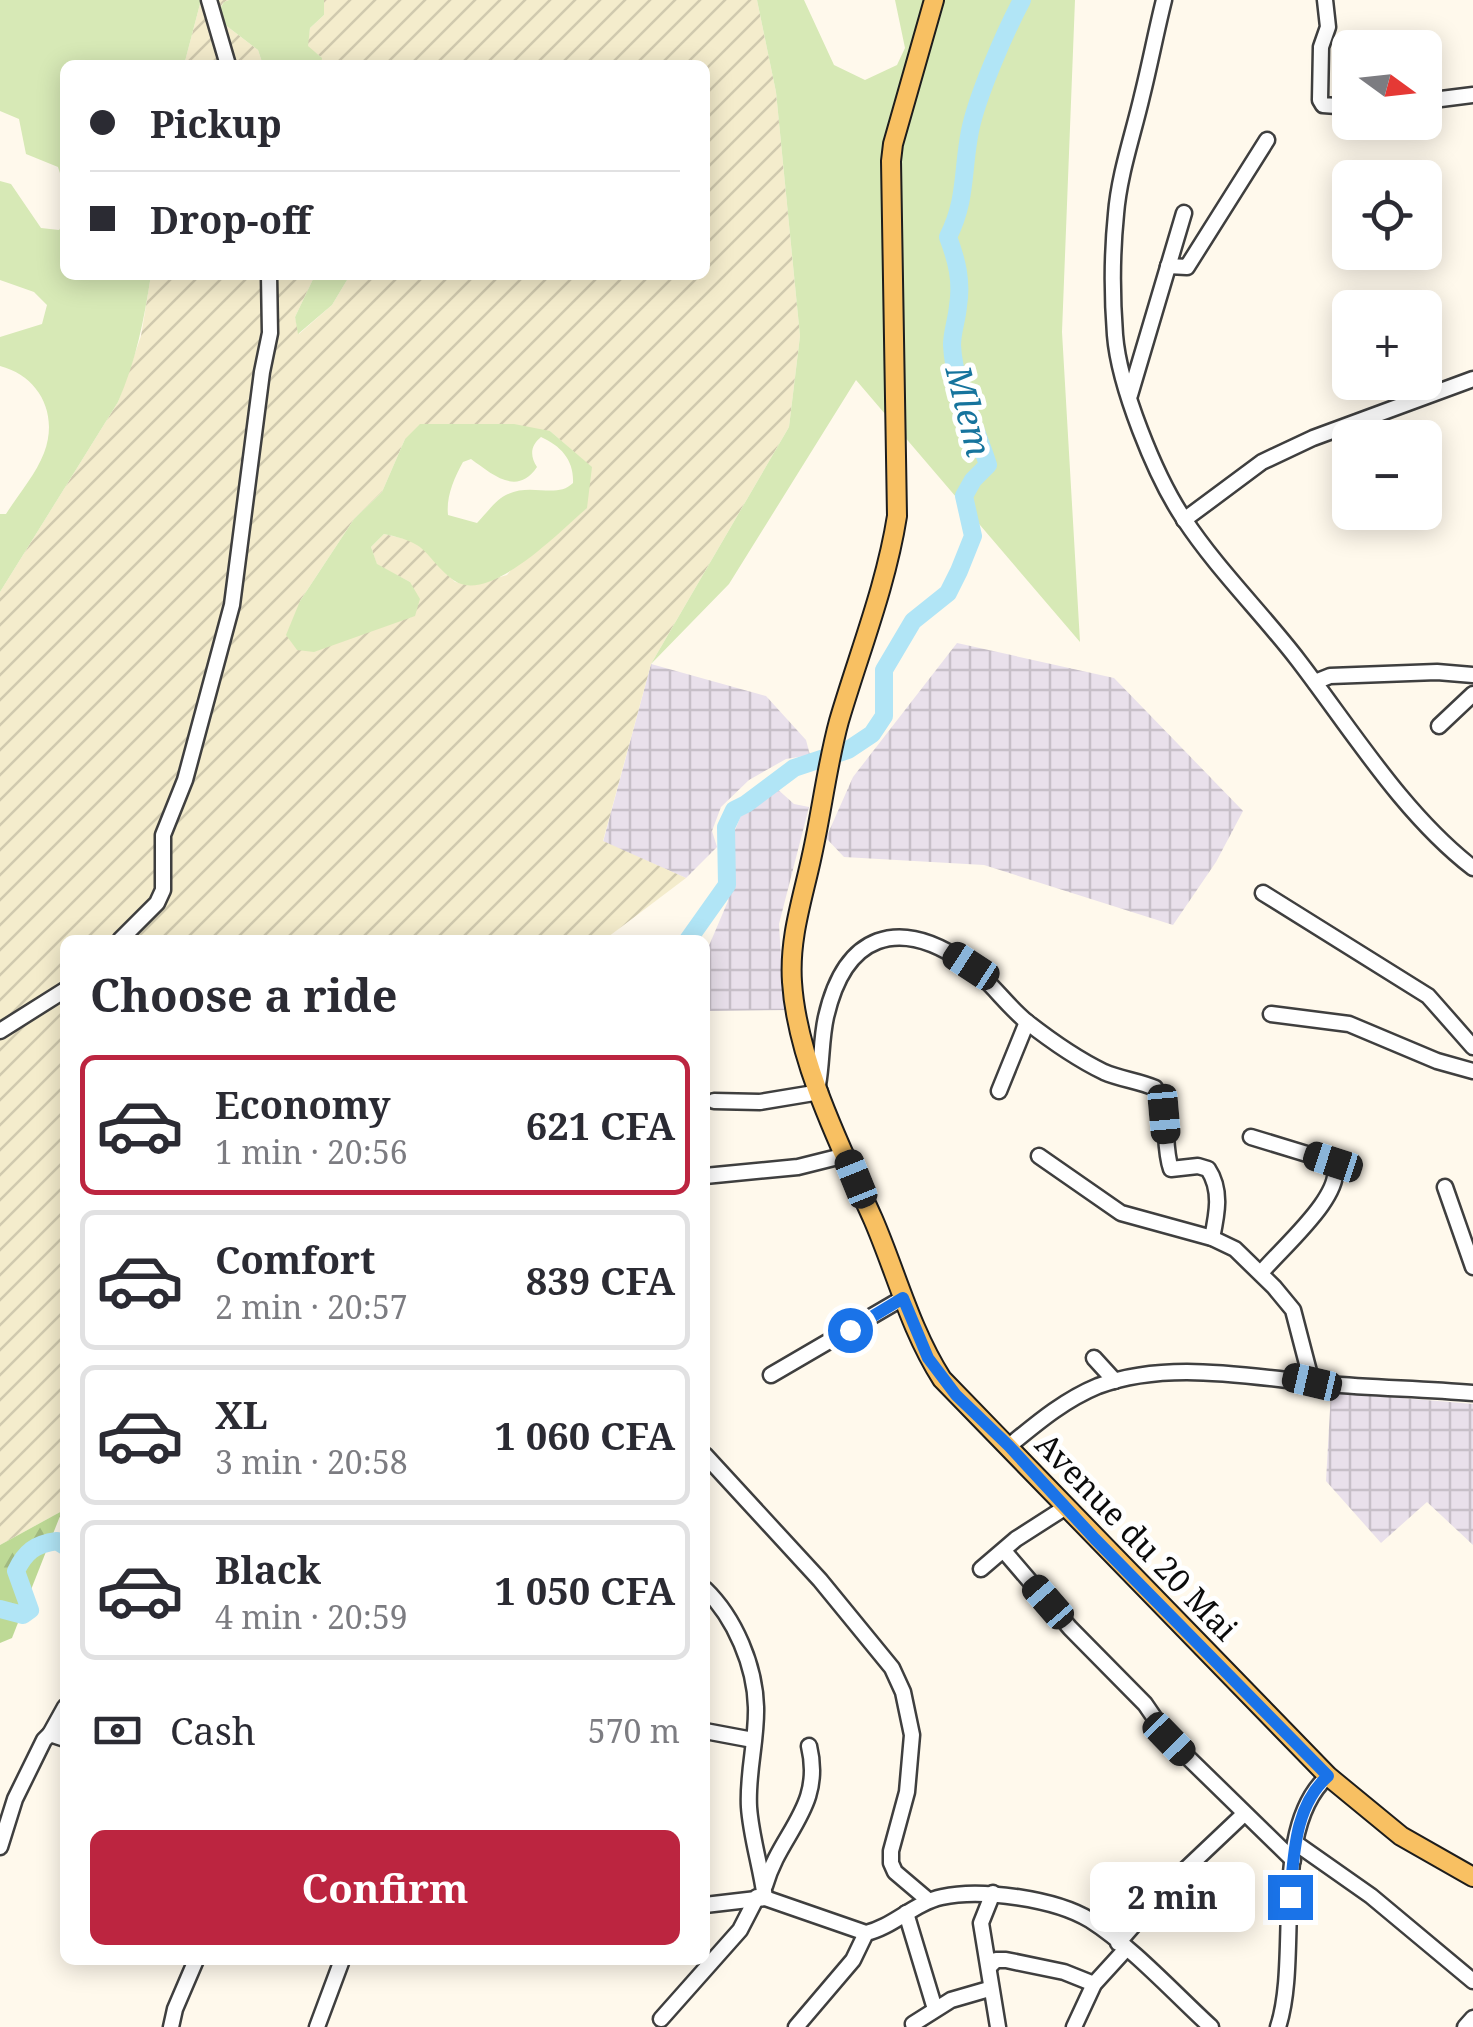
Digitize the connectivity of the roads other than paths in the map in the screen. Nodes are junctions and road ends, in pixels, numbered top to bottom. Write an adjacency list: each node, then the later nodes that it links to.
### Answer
1 (209, 0): 5 (street)
2 (934, 0): 29 (main road, Avenue du 20 Mai)
3 (1164, 0): 14 (street)
4 (1325, 0): 8 (street)
5 (227, 60)
6 (1473, 95): 7 (street)
7 (1442, 98)
8 (1332, 106)
9 (1267, 140): 11 (street)
10 (1184, 213): 11 (street)
11 (1168, 266): 14 (street)
12 (269, 280): 22 (street)
13 (1473, 379): 15 (street)
14 (1130, 396): 15 (street)
15 (1184, 520): 17 (street)
16 (1473, 675): 17 (street)
17 (1315, 682): 20 (street)
18 (1473, 694): 19 (street)
19 (1439, 726)
20 (1473, 868)
21 (1263, 893): 27 (street)
22 (125, 935)
23 (60, 993): 26 (street)
24 (1271, 1014): 28 (street)
25 (1027, 1022): 29 (street); 30 (street); 37 (street)
26 (0, 1031)
27 (1473, 1047)
28 (1473, 1070)
29 (819, 1088): 31 (street); 33 (main road, Avenue du 20 Mai)
30 (1000, 1092)
31 (714, 1101)
32 (1251, 1137): 39 (street)
33 (846, 1155): 35 (street); 40 (main road, Avenue du 20 Mai)
34 (1039, 1156): 37 (street)
35 (710, 1176)
36 (1445, 1186): 38 (street)
37 (1212, 1238): 39 (street)
38 (1473, 1267)
39 (1261, 1273): 44 (street)
40 (903, 1298): 42 (street); 46 (main road, Avenue du 20 Mai)
41 (1094, 1358): 43 (street)
42 (771, 1375)
43 (1115, 1381): 44 (street); 46 (street)
44 (1312, 1382): 45 (street)
45 (1473, 1393)
46 (1009, 1446): 48 (main road, Avenue du 20 Mai)
47 (710, 1460): 66 (street)
48 (1066, 1507): 49 (street); 58 (main road, Avenue du 20 Mai)
49 (1004, 1551): 50 (street); 59 (street)
50 (981, 1569)
51 (710, 1596): 56 (street)
52 (60, 1715): 54 (street)
53 (710, 1732): 56 (street)
54 (50, 1734): 55 (street); 61 (street)
55 (60, 1736)
56 (753, 1740): 65 (street)
57 (809, 1746): 65 (street)
58 (1328, 1776): 60 (street); 63 (main road, Avenue du 20 Mai)
59 (1244, 1814): 62 (street); 70 (street)
60 (1297, 1844): 62 (street); 76 (street)
61 (0, 1847)
62 (1293, 1860): 89 (street)
63 (1473, 1877)
64 (993, 1893): 66 (street); 70 (street); 75 (street)
65 (762, 1895): 67 (street); 69 (street); 71 (street)
66 (928, 1900): 68 (street)
67 (710, 1905)
68 (906, 1913): 69 (street); 79 (street)
69 (866, 1933): 85 (street)
70 (1122, 1946): 77 (street); 88 (street)
71 (710, 1964)
72 (194, 1965): 84 (street)
73 (341, 1965): 82 (street)
74 (709, 1965): 81 (street)
75 (990, 1966): 77 (street); 78 (street)
76 (1473, 1981)
77 (1094, 1984): 87 (street)
78 (989, 1989): 79 (street); 86 (street)
79 (936, 2009): 83 (street)
80 (1473, 2018): 90 (street)
81 (661, 2019)
82 (323, 2025)
83 (912, 2026)
84 (171, 2027)
85 (796, 2027)
86 (998, 2027)
87 (1074, 2027)
88 (1211, 2027)
89 (1278, 2027)
90 (1465, 2027)

